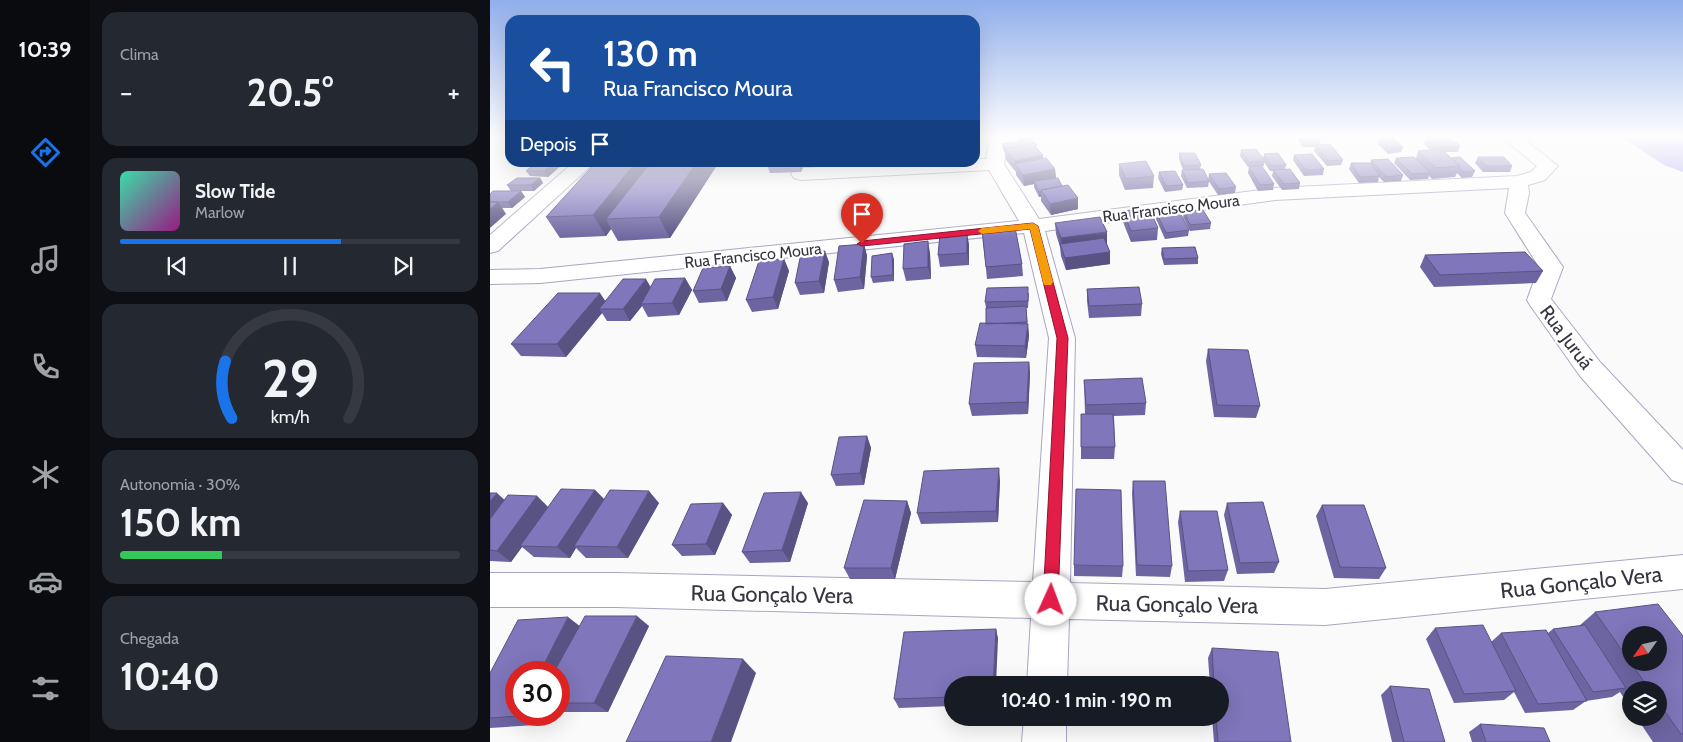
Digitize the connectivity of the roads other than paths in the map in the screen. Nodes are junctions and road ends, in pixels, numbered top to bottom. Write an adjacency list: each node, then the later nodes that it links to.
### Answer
1 (576, 171): 8 (street)
2 (866, 171): 5 (street)
3 (999, 171): 7 (street)
4 (1543, 171): 6 (street, Rua Francisco Moura)
5 (801, 174)
6 (1518, 182): 7 (street, Rua Francisco Moura); 10 (street, Rua Juruá)
7 (1033, 226): 9 (street, Rua Francisco Moura); 13 (street)
8 (490, 246)
9 (490, 277)
10 (1683, 471)
11 (1683, 572): 13 (street, Rua Gonçalo Vera)
12 (490, 590): 13 (street, Rua Gonçalo Vera)
13 (1051, 600): 14 (street)
14 (1047, 676)
15 (1045, 726): 16 (street)
16 (1044, 742)

